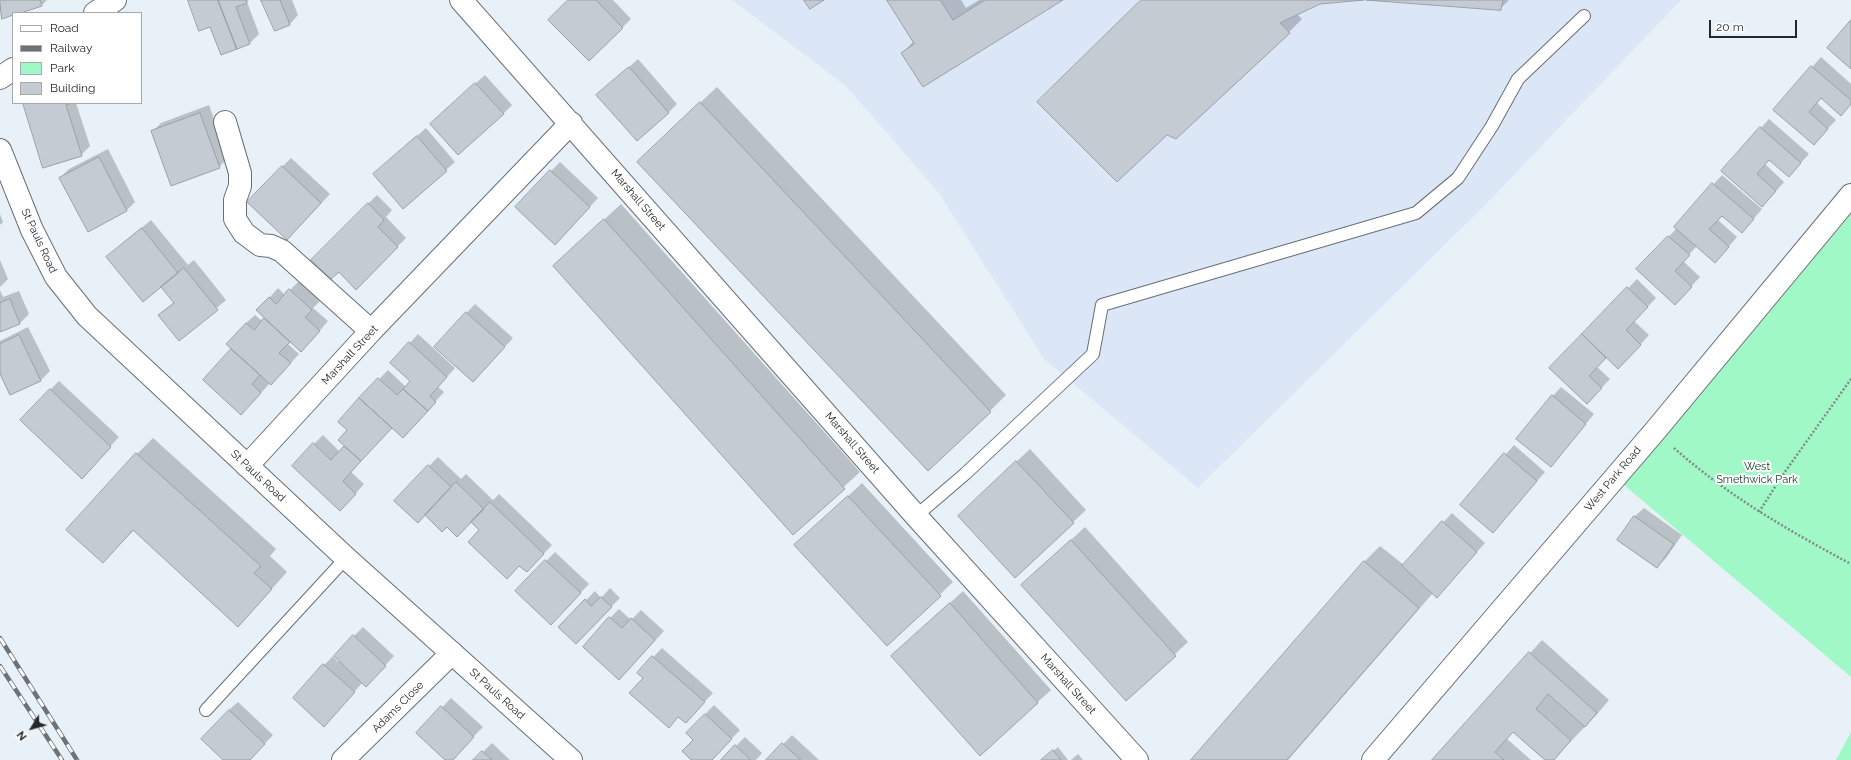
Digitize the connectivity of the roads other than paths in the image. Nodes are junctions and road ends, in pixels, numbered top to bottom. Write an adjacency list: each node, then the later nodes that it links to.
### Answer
1 (115, 0): 3 (street)
2 (461, 0): 8 (street, Marshall Street)
3 (97, 12)
4 (1584, 16): 13 (lane)
5 (12, 70): 6 (street)
6 (0, 78)
7 (225, 122): 11 (street)
8 (571, 123): 11 (street, Marshall Street); 13 (street, Marshall Street)
9 (0, 150): 12 (street, St Pauls Road)
10 (1851, 195): 20 (street, West Park Road)
11 (372, 331): 12 (street, Marshall Street)
12 (246, 466): 14 (street, St Pauls Road)
13 (916, 516): 19 (street, Marshall Street)
14 (346, 558): 15 (street, St Pauls Road); 16 (lane)
15 (452, 653): 17 (street, Adams Close); 18 (street, St Pauls Road)
16 (206, 710)
17 (343, 760)
18 (571, 760)
19 (1137, 760)
20 (1373, 760)

